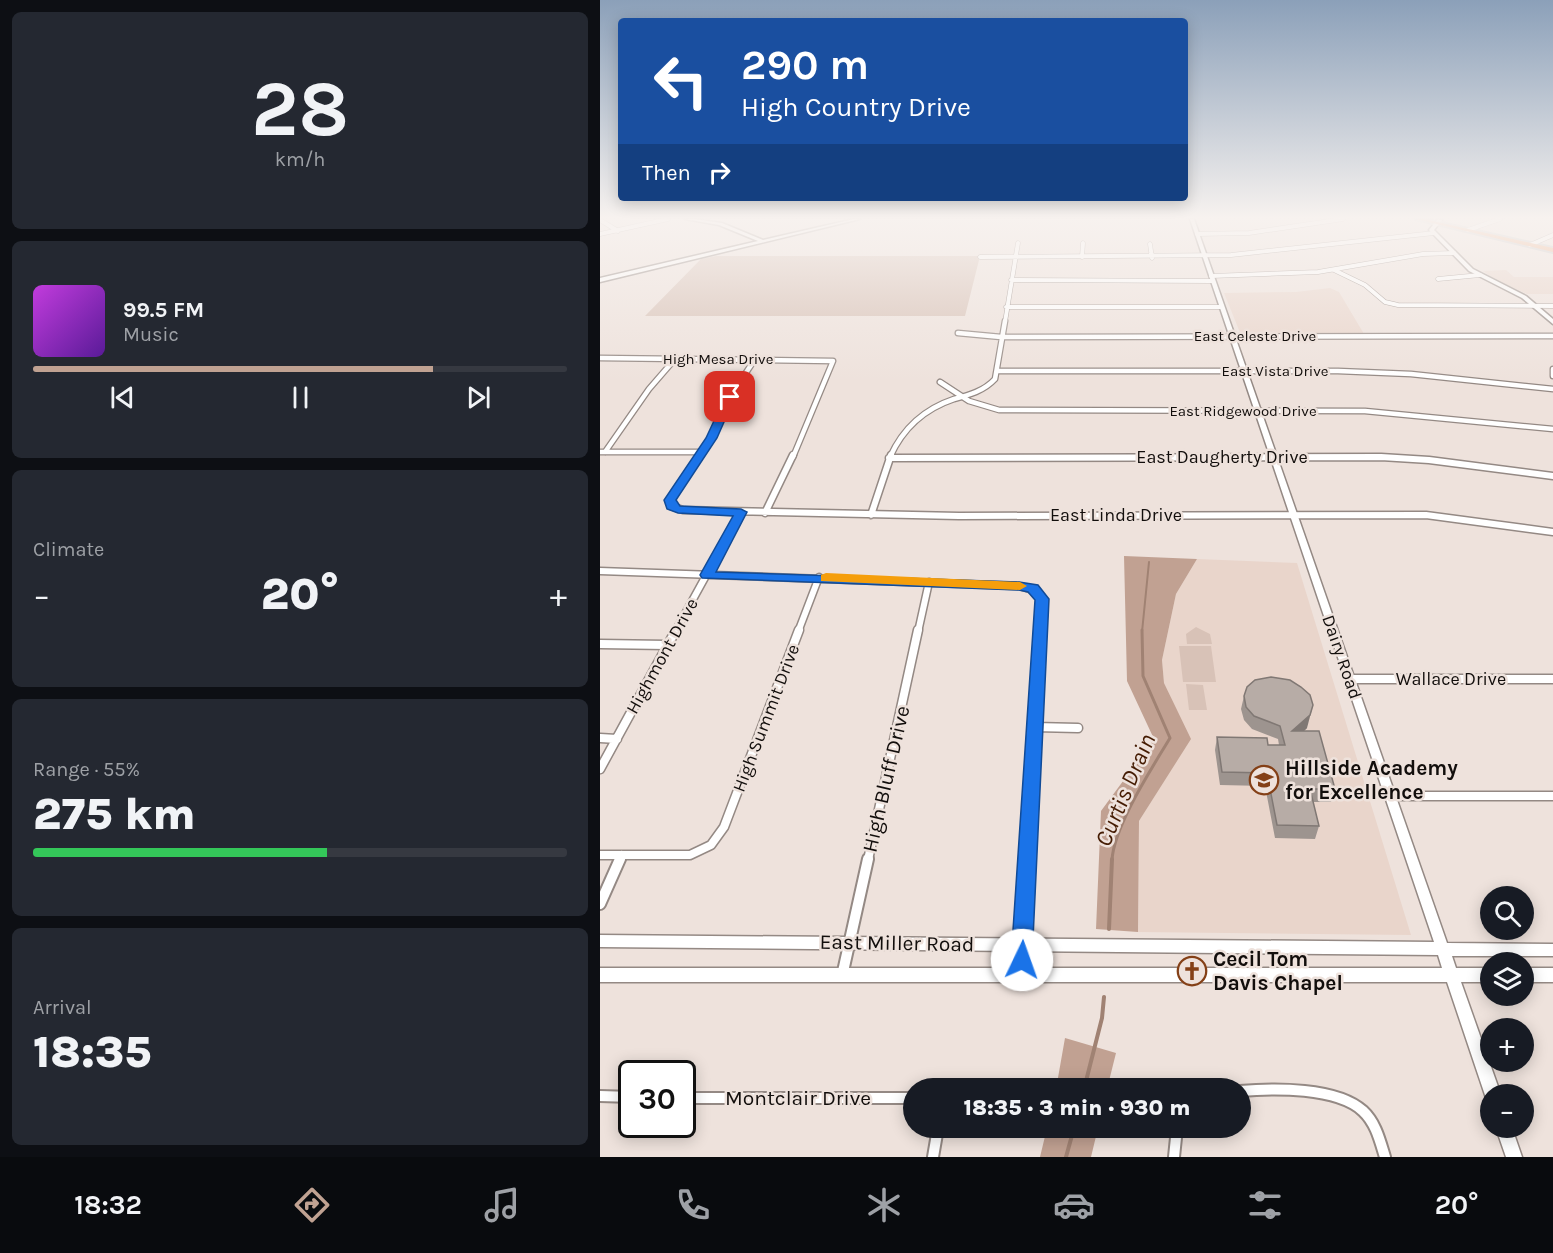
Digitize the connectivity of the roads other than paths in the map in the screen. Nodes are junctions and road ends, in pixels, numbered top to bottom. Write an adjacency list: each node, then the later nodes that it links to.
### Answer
1 (621, 273): 8 (street)
2 (1013, 273): 11 (street)
3 (1210, 273): 9 (street, Dairy Road)
4 (1299, 273): 9 (street)
5 (1340, 273): 12 (street)
6 (1478, 273): 7 (street)
7 (1480, 275): 10 (street); 12 (street)
8 (600, 278)
9 (1212, 279): 11 (street); 15 (street, Dairy Road)
10 (1438, 279)
11 (1011, 280): 14 (street)
12 (1534, 306): 13 (street); 16 (street)
13 (1553, 306)
14 (1006, 307): 15 (street); 19 (street)
15 (1221, 307): 20 (street, Dairy Road)
16 (1553, 322)
17 (958, 333): 19 (street, East Celeste Drive)
18 (1553, 336): 20 (street, East Celeste Drive)
19 (1001, 337): 20 (street, East Celeste Drive); 25 (street)
20 (1231, 337): 26 (street, Dairy Road)
21 (600, 358): 22 (street, High Mesa Drive)
22 (675, 359): 23 (street, High Mesa Drive); 33 (street)
23 (755, 359): 34 (street); 39 (street, High Mesa Drive)
24 (1553, 369): 27 (street)
25 (997, 371): 26 (street, East Vista Drive); 30 (street)
26 (1243, 371): 29 (street, East Vista Drive); 31 (street, Dairy Road)
27 (1553, 376)
28 (940, 382): 30 (street, East Ridgewood Drive)
29 (1553, 389)
30 (962, 396): 31 (street, East Ridgewood Drive); 36 (street)
31 (1256, 411): 32 (street, East Ridgewood Drive); 35 (street, Dairy Road)
32 (1553, 429)
33 (602, 452): 34 (street)
34 (701, 452): 38 (street, East Linda Drive)
35 (1272, 457): 36 (street, East Daugherty Drive); 37 (street, East Daugherty Drive); 41 (street, Dairy Road)
36 (889, 458): 40 (street)
37 (1553, 476)
38 (741, 512): 39 (street, East Linda Drive); 44 (street, Highmont Drive)
39 (765, 513): 40 (street, East Linda Drive)
40 (871, 515): 41 (street, East Linda Drive)
41 (1292, 515): 42 (street, East Linda Drive); 50 (street, Dairy Road)
42 (1553, 532)
43 (600, 571): 44 (street)
44 (707, 575): 45 (street); 48 (street, Highmont Drive)
45 (819, 577): 46 (street); 59 (street, High Summit Drive)
46 (929, 582): 51 (street); 62 (street, High Bluff Drive)
47 (600, 644): 48 (street)
48 (667, 645): 54 (street, Highmont Drive)
49 (1553, 679): 50 (street, Wallace Drive)
50 (1349, 680): 56 (street, Dairy Road)
51 (1035, 727): 52 (street); 63 (street)
52 (1078, 728)
53 (600, 738): 54 (street)
54 (617, 739): 55 (street, Highmont Drive)
55 (600, 769)
56 (1390, 796): 57 (street); 64 (street, Dairy Road)
57 (1553, 796)
58 (600, 855): 59 (street)
59 (622, 855): 60 (street)
60 (600, 904)
61 (600, 941): 62 (street, East Miller Road)
62 (849, 942): 63 (street, East Miller Road); 71 (street, High Bluff Drive)
63 (1022, 944): 64 (street, East Miller Road); 72 (street)
64 (1443, 950): 65 (street, East Miller Road); 67 (street, Dairy Road)
65 (1553, 950)
66 (600, 975): 71 (street, East Miller Road)
67 (1451, 975): 68 (street, East Miller Road); 72 (street, East Miller Road); 73 (street, Dairy Road)
68 (1480, 975)
69 (1534, 975): 70 (street)
70 (1553, 975)
71 (842, 976): 72 (street, East Miller Road)
72 (1021, 976)
73 (1489, 1084)
74 (1251, 1091): 84 (street)
75 (600, 1096): 76 (street)
76 (618, 1097)
77 (696, 1098): 78 (street, Montclair Drive)
78 (903, 1098)
79 (937, 1138): 82 (street)
80 (1176, 1138): 83 (street)
81 (1507, 1138): 85 (street)
82 (934, 1155)
83 (1174, 1157)
84 (1385, 1157)
85 (1514, 1157)

